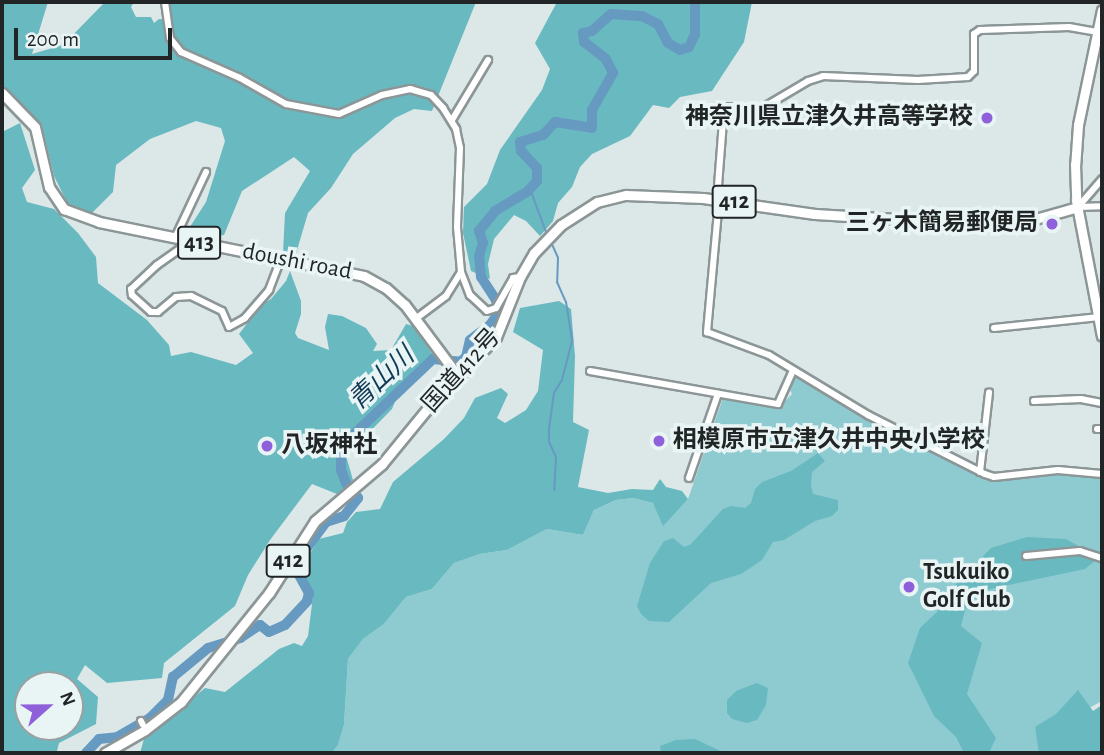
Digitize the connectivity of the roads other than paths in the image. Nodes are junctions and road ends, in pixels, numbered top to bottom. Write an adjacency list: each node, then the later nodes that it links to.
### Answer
1 (165, 2): 6 (street)
2 (1102, 10): 3 (highway)
3 (1097, 32): 9 (street); 11 (highway)
4 (488, 60): 6 (street)
5 (2, 93): 12 (highway, doushi road / 413)
6 (452, 120): 15 (street)
7 (206, 172): 12 (street)
8 (1102, 179): 11 (street)
9 (718, 200): 11 (highway, 国道412号 / 412); 16 (highway, 国道412号 / 412); 21 (street)
10 (1102, 206): 11 (street)
11 (1078, 207): 17 (highway)
12 (175, 238): 13 (highway, doushi road / 413)
13 (191, 241): 14 (highway, doushi road / 413); 14 (street)
14 (281, 258): 18 (highway, doushi road / 413)
15 (461, 272): 16 (street); 18 (street)
16 (520, 277): 23 (highway, 国道412号 / 412)
17 (1099, 317): 19 (street); 20 (highway)
18 (415, 319): 23 (highway, doushi road / 413)
19 (994, 328)
20 (1102, 336)
21 (793, 370): 25 (street); 28 (street)
22 (590, 371): 25 (street)
23 (458, 376): 34 (highway, 国道412号 / 412)
24 (989, 393): 28 (street)
25 (718, 394): 30 (street)
26 (1034, 401): 27 (street)
27 (1102, 403)
28 (980, 472): 29 (street)
29 (1102, 474)
30 (689, 478)
31 (1026, 556): 32 (street)
32 (1102, 558)
33 (121, 731): 34 (street)
34 (126, 740): 35 (highway, 国道412号 / 412)
35 (105, 753)

